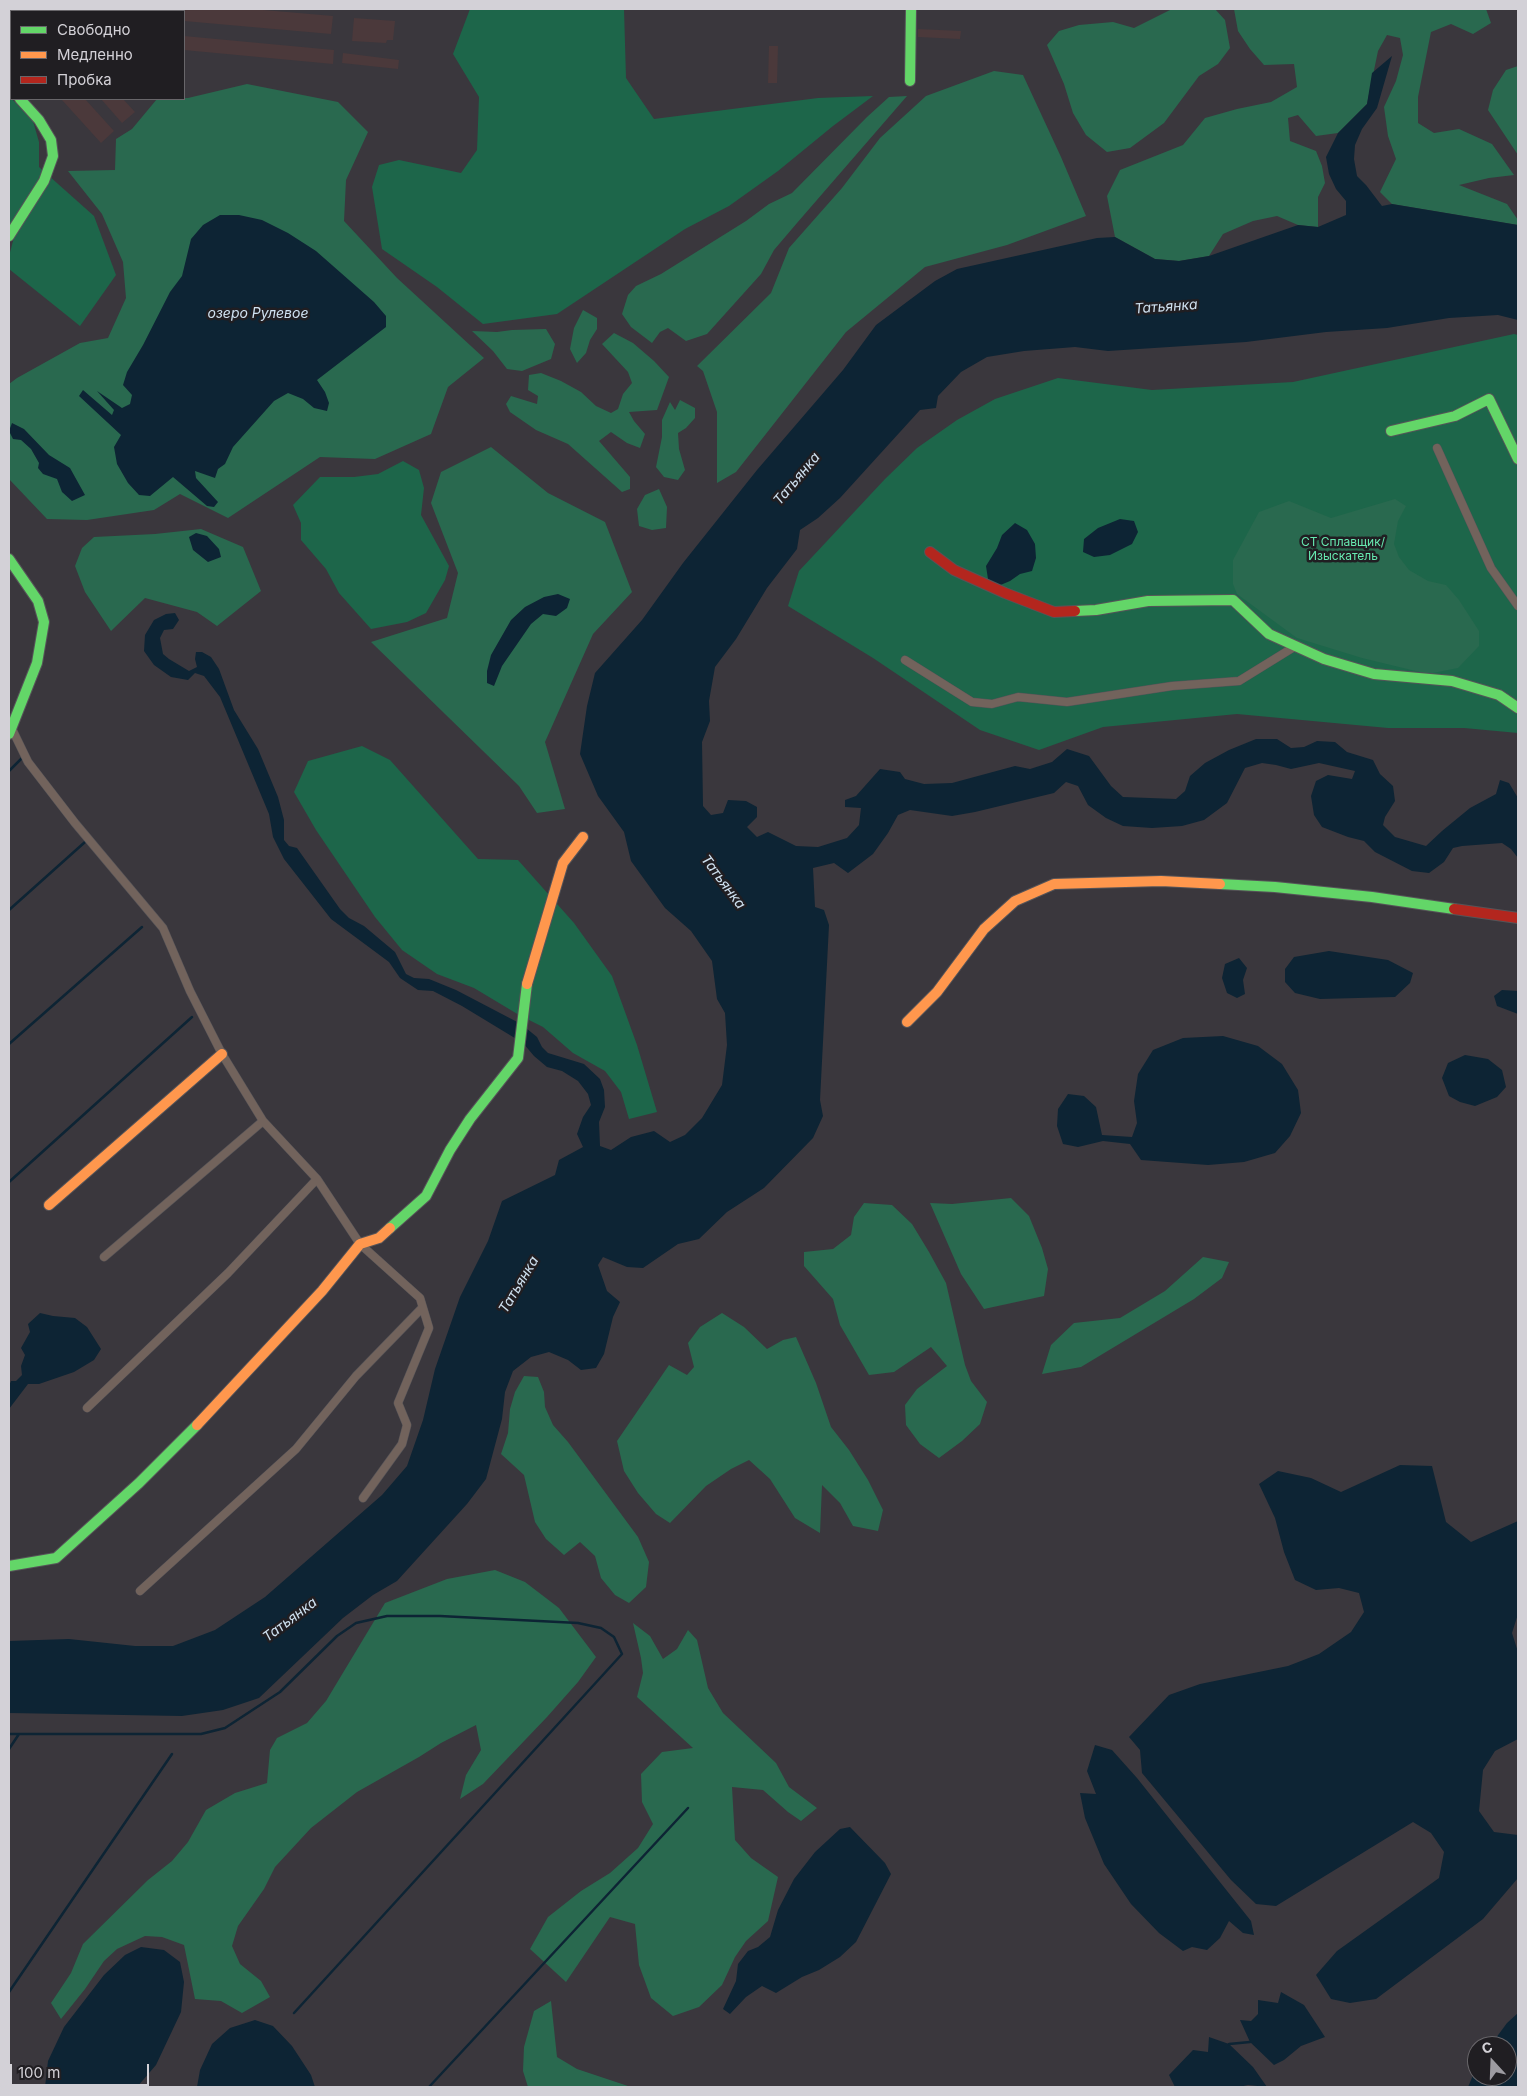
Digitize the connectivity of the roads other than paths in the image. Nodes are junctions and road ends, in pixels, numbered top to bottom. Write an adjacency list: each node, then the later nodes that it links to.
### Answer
1 (911, 9): 2 (street)
2 (910, 81)
3 (21, 100): 4 (street)
4 (9, 236)
5 (1391, 432): 7 (street)
6 (1437, 448): 10 (street)
7 (1518, 459)
8 (930, 552): 11 (street)
9 (9, 559): 14 (street)
10 (1518, 606)
11 (1294, 647): 12 (street); 13 (street)
12 (905, 660)
13 (1518, 708)
14 (10, 732): 18 (street)
15 (583, 837): 22 (street)
16 (1518, 918): 17 (street)
17 (907, 1022)
18 (222, 1054): 19 (street); 21 (street)
19 (263, 1121): 20 (street); 23 (street)
20 (317, 1179): 22 (street); 25 (street)
21 (49, 1205)
22 (360, 1244): 24 (street); 27 (street)
23 (104, 1257)
24 (422, 1308): 26 (street); 28 (street)
25 (87, 1408)
26 (363, 1498)
27 (9, 1566)
28 (140, 1591)

